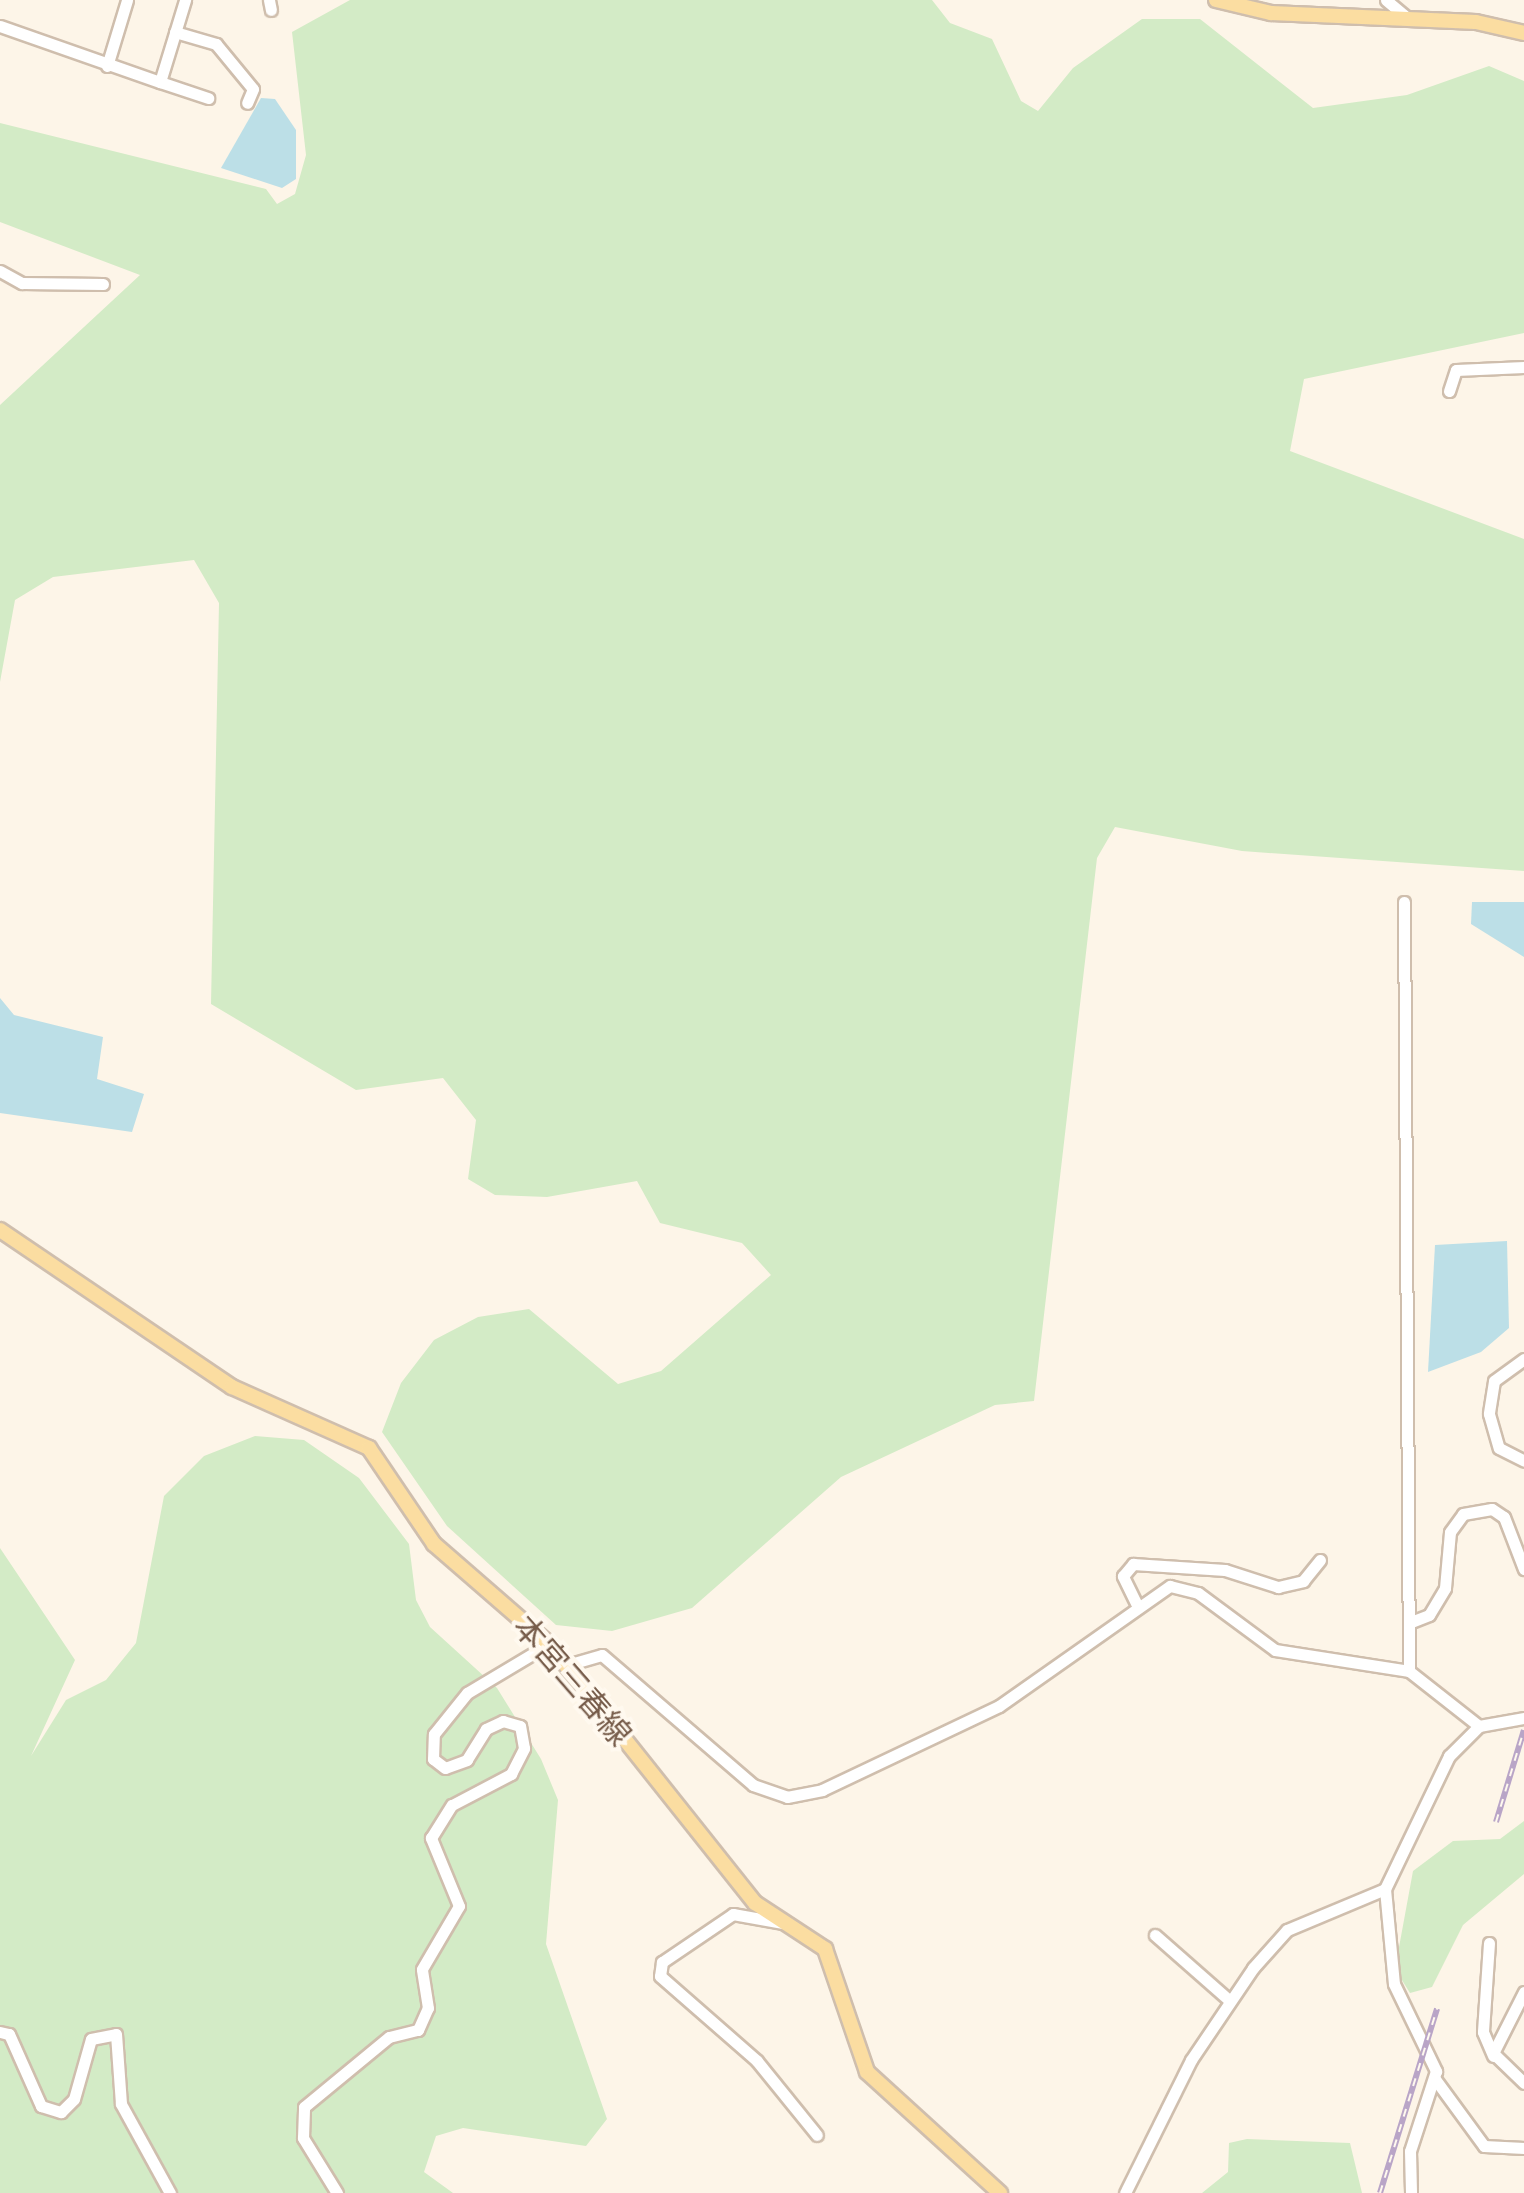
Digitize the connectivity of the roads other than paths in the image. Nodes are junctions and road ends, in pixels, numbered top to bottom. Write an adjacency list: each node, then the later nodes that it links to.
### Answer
1 (127, 0): 9 (street)
2 (185, 0): 7 (street)
3 (1216, 0): 5 (main road)
4 (1386, 0): 5 (street)
5 (1408, 20): 8 (main road)
6 (0, 26): 9 (street)
7 (175, 32): 10 (street); 12 (street)
8 (1524, 33)
9 (108, 66): 10 (street)
10 (160, 82): 11 (street)
11 (208, 98)
12 (247, 102)
13 (0, 272): 14 (street)
14 (102, 284)
15 (1524, 367): 16 (street)
16 (1449, 391)
17 (1404, 902): 24 (street)
18 (0, 1230): 25 (main road, 本宮三春線)
19 (1524, 1360): 20 (street)
20 (1524, 1461)
21 (1320, 1560): 23 (street)
22 (1524, 1568): 24 (street)
23 (1136, 1604): 26 (street); 27 (street)
24 (1410, 1622): 27 (street)
25 (550, 1644): 26 (main road, 本宮三春線); 43 (street)
26 (567, 1665): 31 (main road, 本宮三春線)
27 (1409, 1671): 29 (street)
28 (1524, 1718): 29 (street)
29 (1479, 1726): 30 (street)
30 (1385, 1889): 35 (street); 38 (street)
31 (784, 1923): 40 (street); 44 (main road, 本宮三春線)
32 (1155, 1935): 35 (street)
33 (1489, 1943): 37 (street)
34 (1524, 1992): 37 (street)
35 (1229, 2000): 45 (street)
36 (0, 2032): 42 (street)
37 (1493, 2056): 39 (street)
38 (1435, 2080): 41 (street); 46 (street)
39 (1524, 2084)
40 (817, 2135)
41 (1524, 2148)
42 (170, 2193)
43 (337, 2193)
44 (1000, 2193)
45 (1125, 2193)
46 (1410, 2193)

